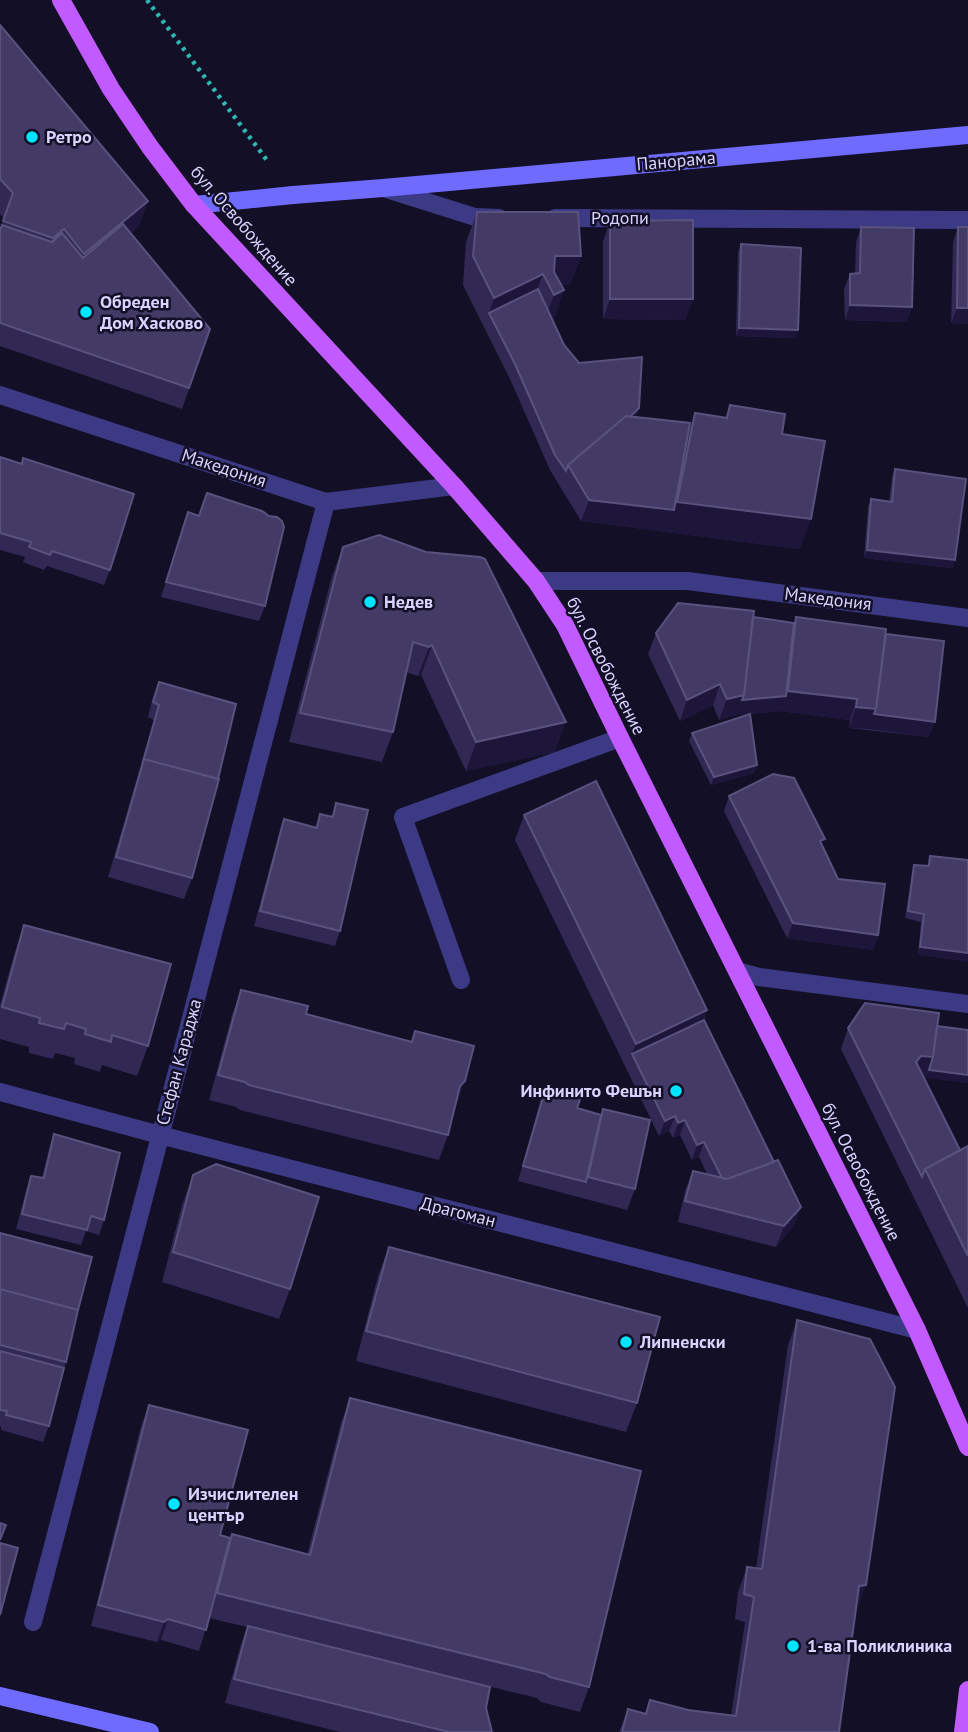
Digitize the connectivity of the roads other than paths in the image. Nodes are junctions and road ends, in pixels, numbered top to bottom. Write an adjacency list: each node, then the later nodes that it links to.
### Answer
1 (61, 0): 4 (main road, бул. Освобождение)
2 (968, 135): 3 (street, Панорама)
3 (383, 188): 4 (street); 5 (street)
4 (194, 205): 9 (main road, бул. Освобождение)
5 (516, 218)
6 (544, 218): 7 (street, Родопи)
7 (968, 220)
8 (0, 395): 10 (street, Македония)
9 (454, 486): 10 (street, Македония); 11 (main road, бул. Освобождение)
10 (326, 502): 18 (street, Стефан Караджа)
11 (536, 581): 12 (street, Македония); 13 (main road, бул. Освобождение)
12 (968, 618)
13 (620, 738): 14 (main road, бул. Освобождение); 15 (street)
14 (737, 971): 16 (street); 19 (main road, бул. Освобождение)
15 (461, 980)
16 (968, 1003)
17 (0, 1092): 18 (street, Драгоман)
18 (160, 1135): 19 (street, Драгоман); 22 (street, Стефан Караджа)
19 (917, 1330): 20 (main road, бул. Освобождение)
20 (962, 1416): 21 (main road, бул. Освобождение)
21 (968, 1447)
22 (33, 1622)
23 (968, 1690): 26 (main road)
24 (0, 1696): 25 (street)
25 (150, 1732)
26 (963, 1732)

